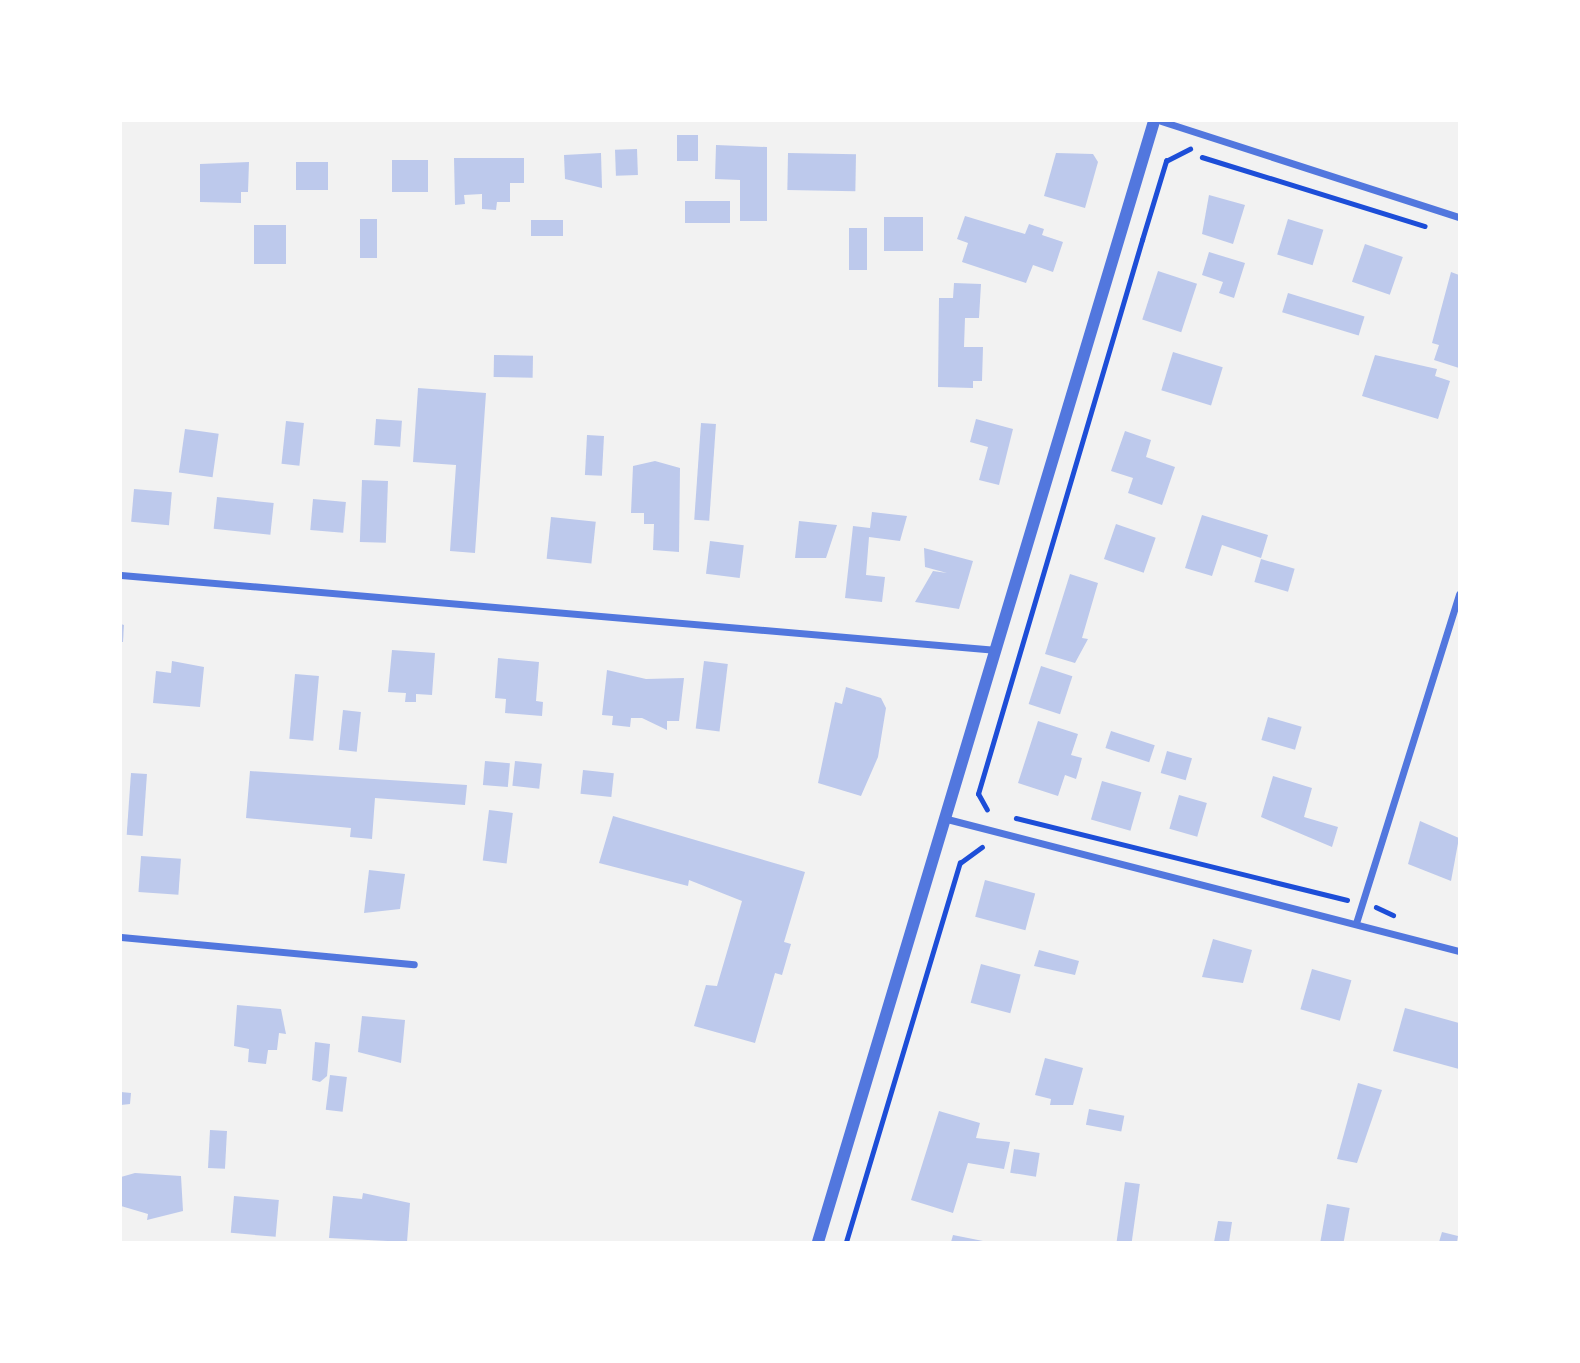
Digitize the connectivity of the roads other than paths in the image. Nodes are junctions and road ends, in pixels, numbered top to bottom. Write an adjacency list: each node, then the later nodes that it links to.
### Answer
1 (1154, 121): 6 (street)
2 (1161, 121): 3 (street)
3 (1459, 218)
4 (121, 575): 6 (street)
5 (1459, 594): 8 (street)
6 (998, 651): 7 (street)
7 (947, 819): 8 (street); 12 (street)
8 (1356, 923): 10 (street)
9 (121, 937): 11 (street)
10 (1459, 951)
11 (414, 964)
12 (818, 1242)

